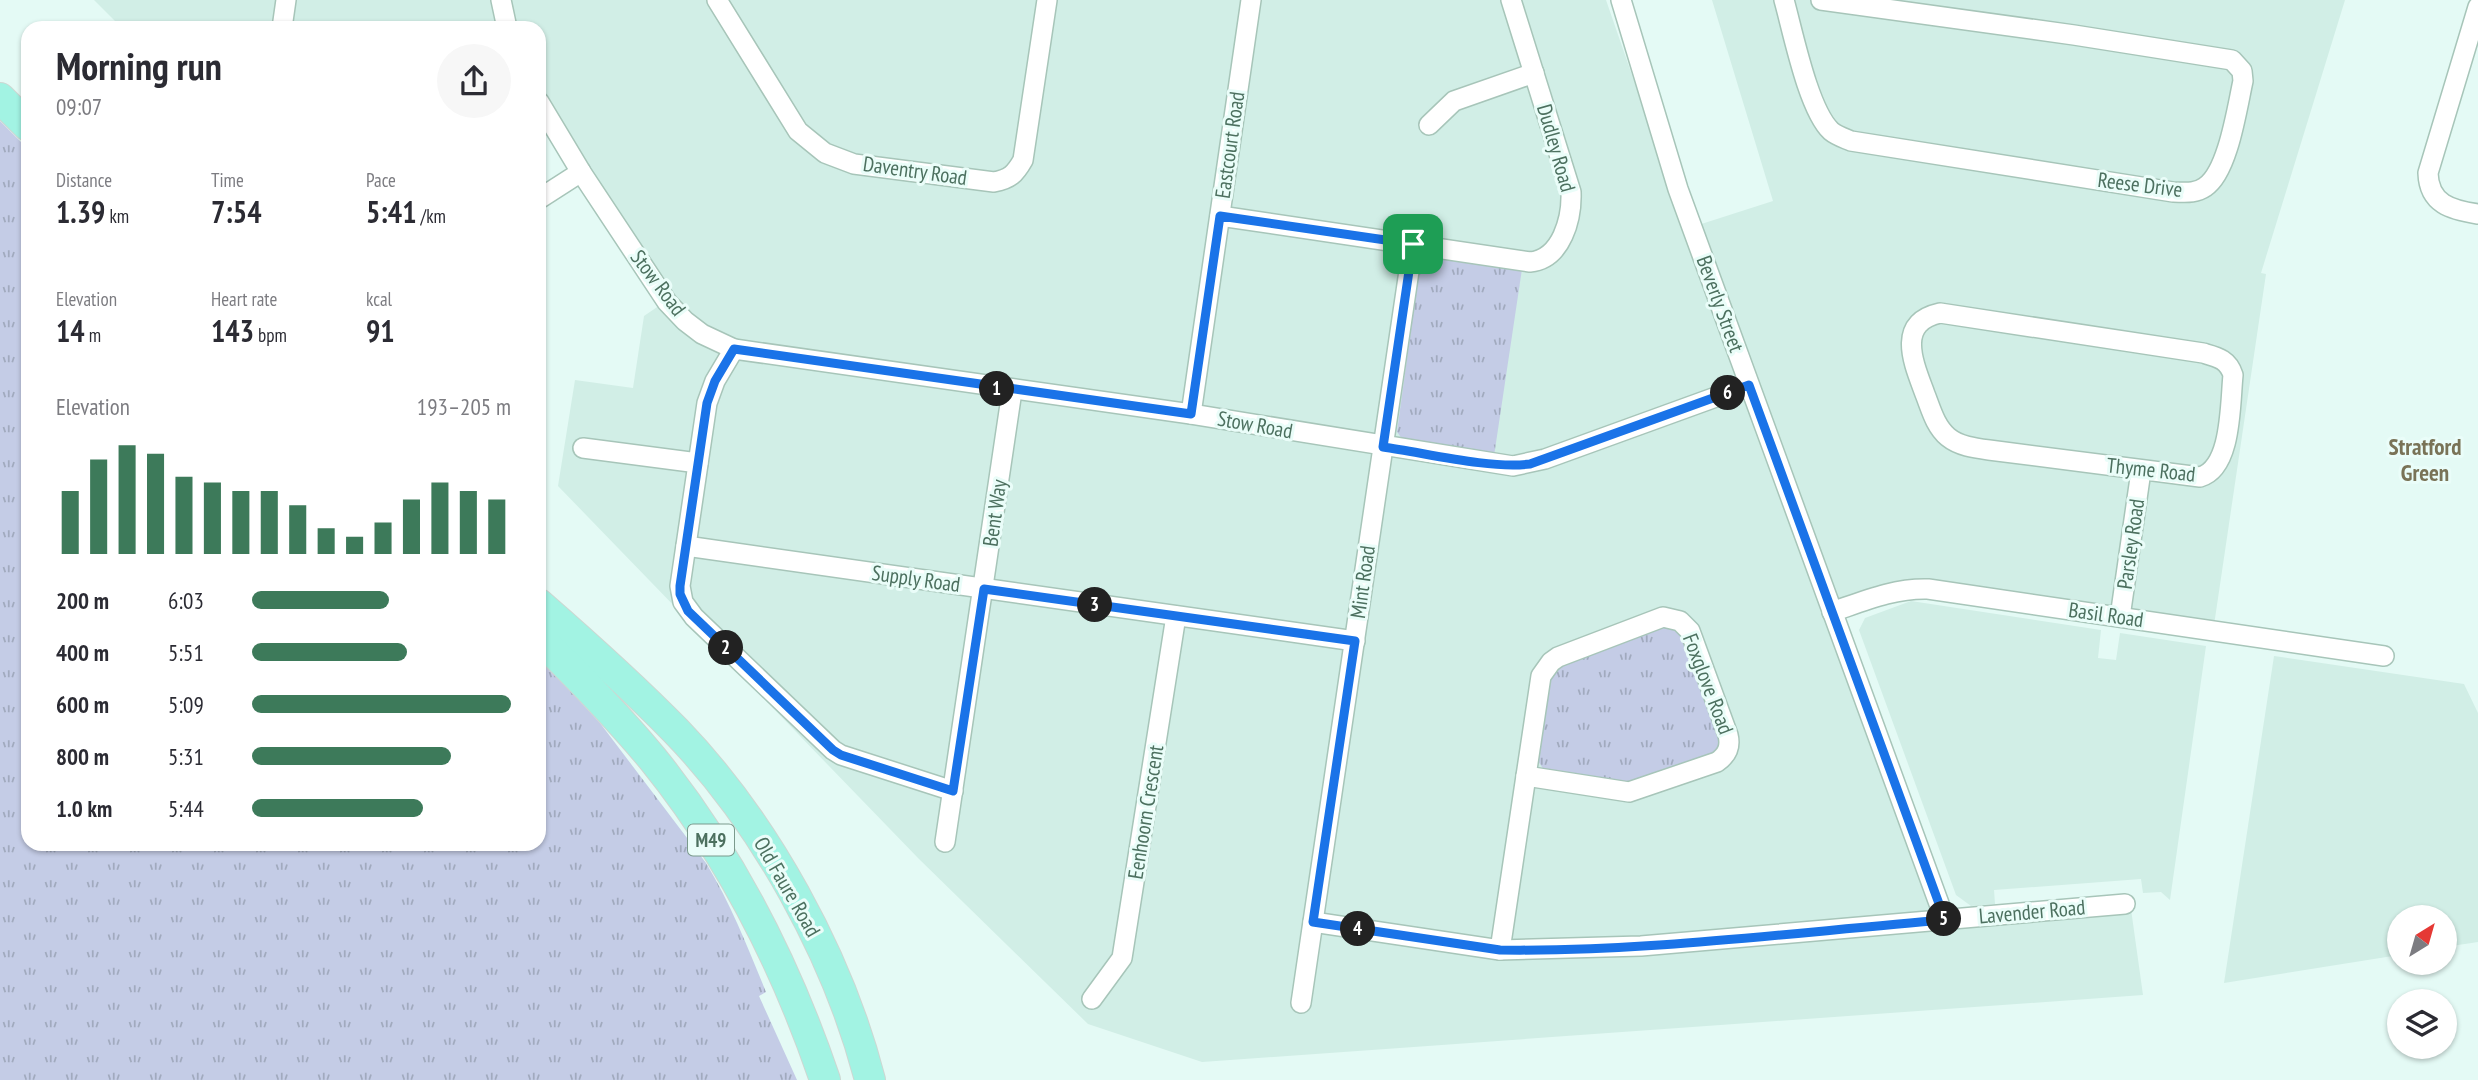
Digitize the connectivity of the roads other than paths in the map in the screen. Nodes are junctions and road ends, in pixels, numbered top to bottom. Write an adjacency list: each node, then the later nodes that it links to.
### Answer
1 (286, 0): 11 (street)
2 (501, 0): 12 (street)
3 (717, 0): 4 (street, Daventry Road)
4 (1047, 0)
5 (1251, 0): 21 (street, Eastcourt Road)
6 (1511, 0): 13 (street, Dudley Road)
7 (1621, 0): 24 (street, Beverly Street)
8 (1784, 0): 9 (street, Reese Drive)
9 (1821, 0)
10 (2478, 7): 20 (street)
11 (283, 21)
12 (506, 21)
13 (1534, 73): 17 (street); 22 (street, Dudley Road)
14 (0, 98): 16 (main road)
15 (546, 114): 18 (street, Stow Road)
16 (21, 119)
17 (1429, 125)
18 (580, 172): 19 (street); 23 (street, Stow Road)
19 (546, 194)
20 (2478, 214)
21 (1220, 216): 22 (street, Dudley Road); 26 (street, Eastcourt Road)
22 (1413, 244): 28 (street, Mint Road)
23 (734, 349): 25 (street, Stow Road); 29 (street)
24 (1749, 385): 28 (street, Stow Road); 34 (street, Beverly Street)
25 (1012, 391): 26 (street, Stow Road); 32 (street, Bent Way)
26 (1191, 414): 28 (street, Stow Road)
27 (583, 447): 29 (street)
28 (1383, 447): 37 (street, Mint Road)
29 (698, 463): 31 (street)
30 (2141, 471): 30 (street, Thyme Road); 36 (street, Parsley Road)
31 (686, 546): 32 (street, Supply Road); 41 (street)
32 (984, 589): 35 (street, Supply Road); 41 (street, Bent Way)
33 (546, 610): 50 (main road, Old Faure Road / M49)
34 (1832, 612): 36 (street, Basil Road); 44 (street, Beverly Street)
35 (1176, 616): 37 (street, Supply Road); 47 (street, Eenhoorn Crescent)
36 (2120, 617): 39 (street, Basil Road)
37 (1355, 641): 45 (street, Mint Road)
38 (546, 645): 49 (main road, Old Faure Road / M49)
39 (2384, 656)
40 (1526, 776): 40 (street, Foxglove Road); 46 (street, Foxglove Road)
41 (953, 791): 42 (street, Bent Way)
42 (945, 842)
43 (2125, 904): 44 (street, Lavender Road)
44 (1945, 920): 46 (street, Lavender Road)
45 (1313, 922): 46 (street, Lavender Road); 48 (street, Mint Road)
46 (1500, 950)
47 (1092, 999)
48 (1301, 1003)
49 (825, 1080)
50 (870, 1080)

